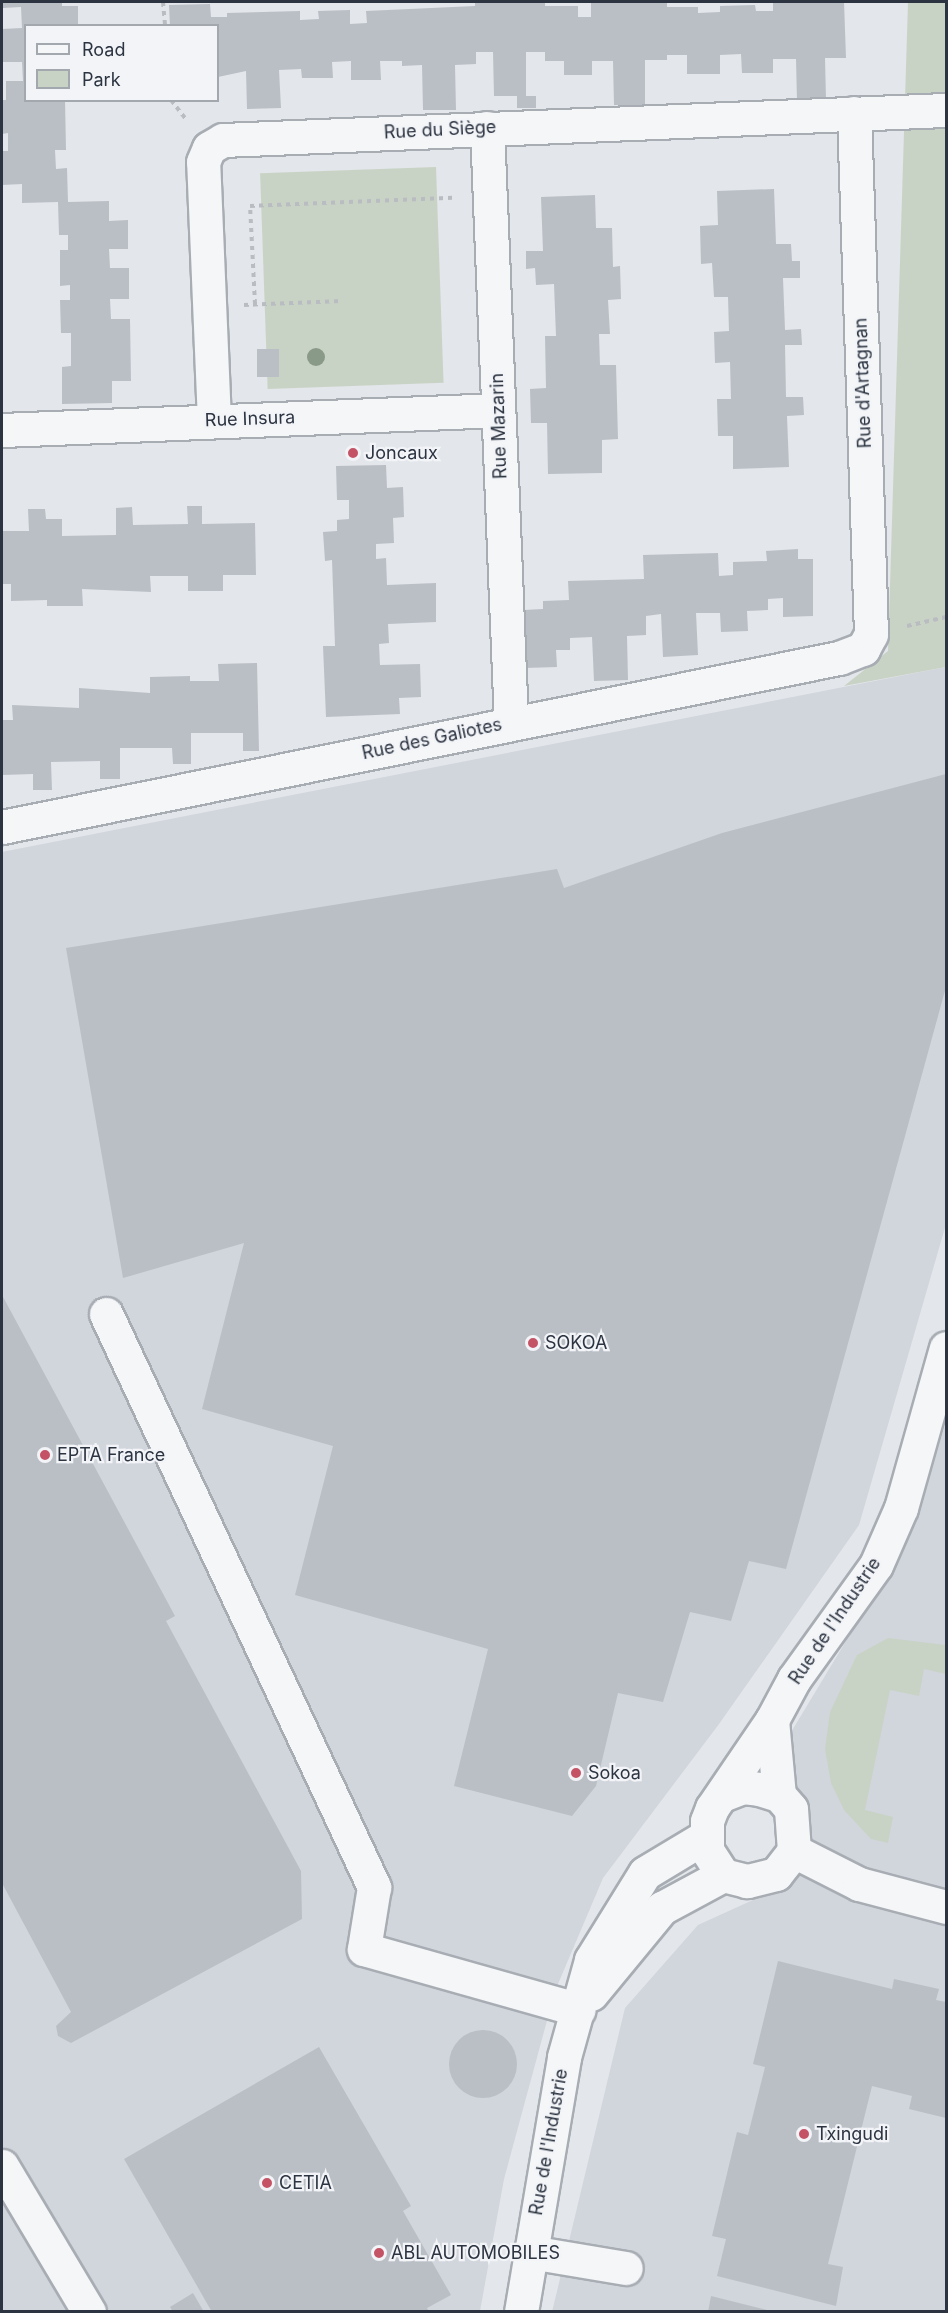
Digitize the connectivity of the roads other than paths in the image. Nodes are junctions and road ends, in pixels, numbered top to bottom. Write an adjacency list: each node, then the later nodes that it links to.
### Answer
1 (946, 110): 2 (street, Rue du Siège)
2 (854, 113): 3 (street, Rue du Siège); 7 (street, Rue d'Artagnan)
3 (488, 128): 4 (street, Rue Mazarin); 5 (street, Rue du Siège)
4 (498, 410): 5 (street, Rue Insura); 8 (street, Rue Mazarin)
5 (214, 421): 6 (street, Rue Insura)
6 (2, 430)
7 (862, 649): 8 (street, Rue des Galiotes)
8 (511, 723): 9 (street, Rue des Galiotes)
9 (2, 827)
10 (106, 1314): 19 (street)
11 (946, 1347): 12 (street, Rue de l'Industrie)
12 (772, 1720): 13 (street, Rue de l'Industrie); 14 (street)
13 (722, 1795): 14 (street); 15 (street, Rue de l'Industrie)
14 (779, 1795): 16 (street)
15 (705, 1837): 17 (street); 19 (street, Rue de l'Industrie)
16 (794, 1851): 17 (street); 18 (street)
17 (723, 1875): 19 (street, Rue de l'Industrie)
18 (946, 1907)
19 (579, 2010): 21 (street, Rue de l'Industrie)
20 (2, 2166): 23 (street)
21 (530, 2252): 22 (street); 24 (street, Rue de l'Industrie)
22 (626, 2268)
23 (89, 2312)
24 (521, 2312)

